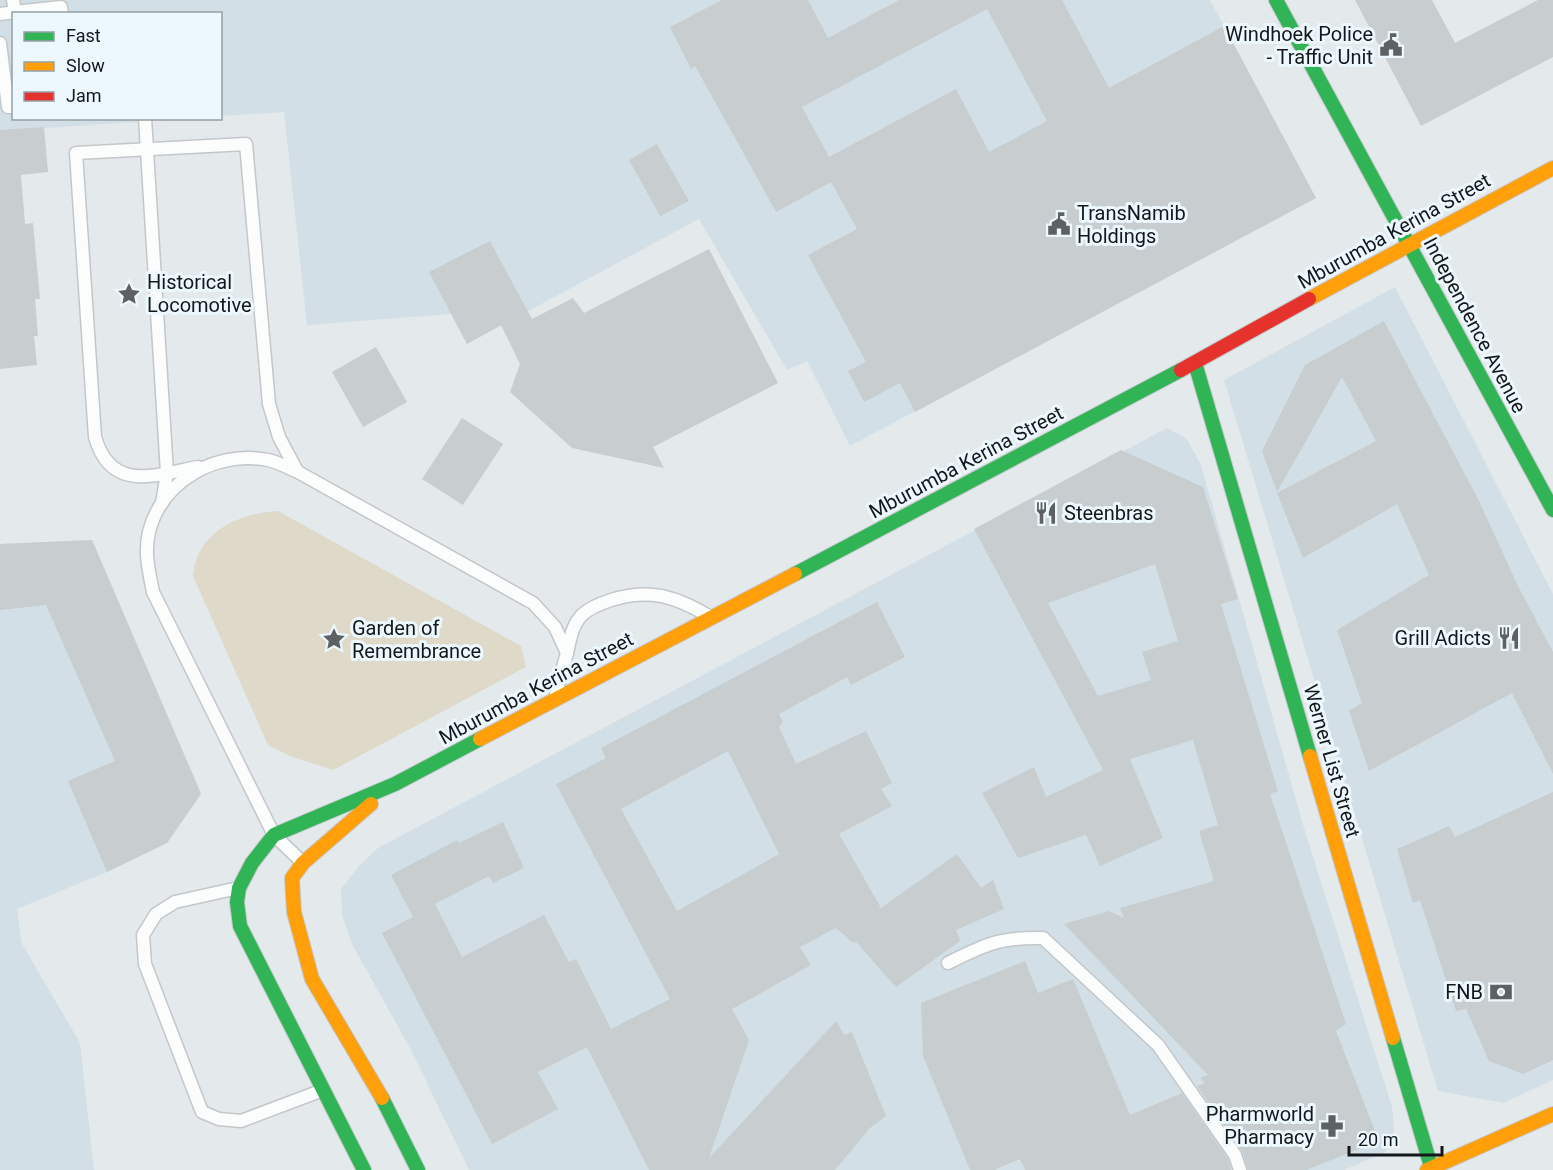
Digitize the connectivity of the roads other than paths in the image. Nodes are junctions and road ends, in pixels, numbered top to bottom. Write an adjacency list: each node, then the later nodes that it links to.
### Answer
1 (1276, 0): 10 (main road, Independence Avenue)
2 (14, 6): 3 (lane); 4 (lane)
3 (61, 7)
4 (0, 15)
5 (0, 43): 6 (lane)
6 (12, 107)
7 (145, 120): 8 (lane)
8 (147, 149): 13 (lane); 14 (lane); 14 (lane)
9 (1553, 168): 10 (main road, Mburumba Kerina Street)
10 (1409, 243): 11 (main road, Mburumba Kerina Street); 16 (main road, Independence Avenue)
11 (1195, 363): 17 (main road, Mburumba Kerina Street); 27 (main road, Werner List Street)
12 (208, 465): 13 (lane); 14 (lane); 15 (lane)
13 (298, 472): 18 (lane)
14 (167, 473): 15 (lane)
15 (162, 504): 21 (lane)
16 (1553, 510)
17 (712, 618): 18 (lane); 19 (main road, Mburumba Kerina Street)
18 (567, 653): 19 (lane)
19 (553, 701): 20 (main road, Mburumba Kerina Street)
20 (395, 784): 21 (main road); 22 (main road)
21 (274, 835): 22 (lane); 23 (main road)
22 (303, 863): 29 (main road)
23 (239, 888): 25 (main road); 25 (lane)
24 (948, 963): 30 (lane)
25 (323, 1090): 28 (main road)
26 (1553, 1114): 27 (main road)
27 (1430, 1169)
28 (364, 1170)
29 (418, 1170)
30 (1240, 1170)

